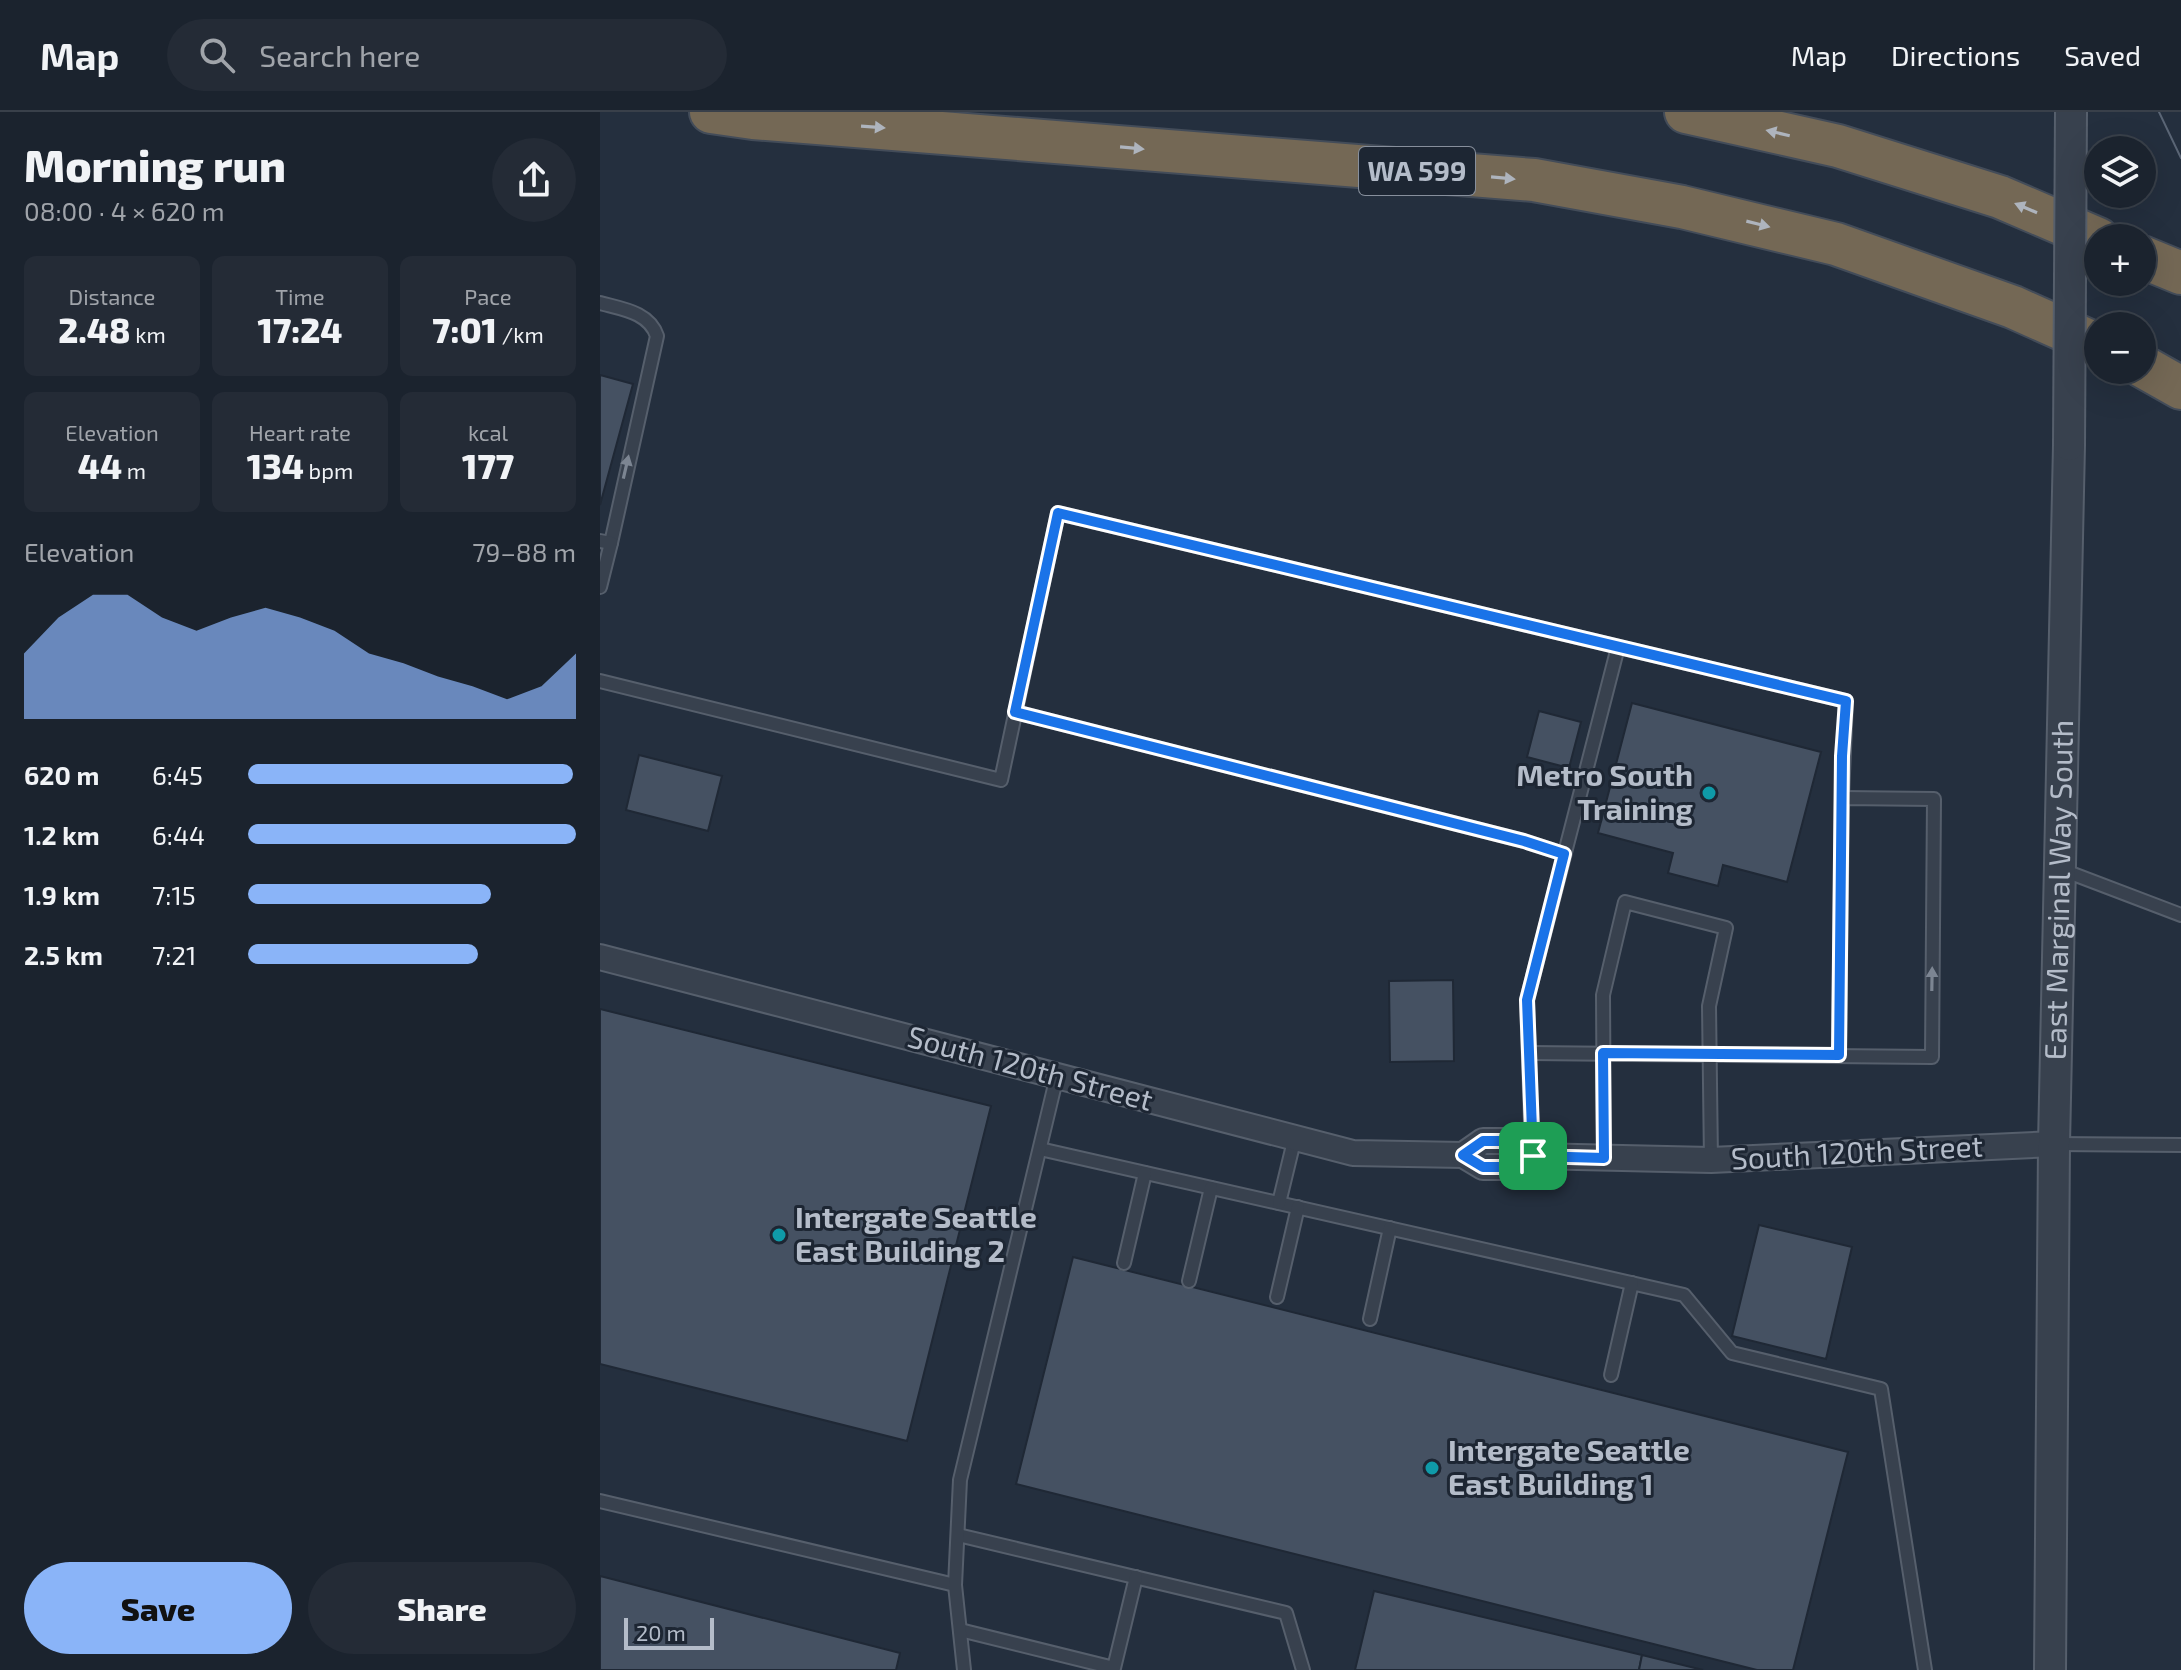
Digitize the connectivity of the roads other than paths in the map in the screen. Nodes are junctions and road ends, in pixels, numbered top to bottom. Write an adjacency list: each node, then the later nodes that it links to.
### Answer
1 (711, 112): 8 (highway, WA 599, one-way to 8)
2 (1686, 112): 4 (highway, one-way to 2)
3 (2071, 112): 18 (street, East Marginal Way South, bridge)
4 (2084, 233)
5 (2156, 263): 6 (highway)
6 (2181, 273)
7 (600, 303): 11 (lane, one-way to 7)
8 (2084, 339)
9 (2156, 374): 10 (highway)
10 (2181, 388)
11 (605, 542): 12 (lane)
12 (600, 587)
13 (1618, 647): 15 (lane); 16 (lane); 17 (lane)
14 (600, 681): 15 (lane)
15 (1015, 712): 17 (lane)
16 (1842, 798): 24 (lane); 24 (lane, one-way to 16)
17 (1564, 854): 21 (lane)
18 (2060, 869): 19 (lane); 27 (street, East Marginal Way South)
19 (2181, 915)
20 (600, 957): 25 (street, South 120th Street)
21 (1529, 1053): 22 (lane); 30 (lane)
22 (1603, 1053): 23 (lane); 23 (lane); 31 (lane)
23 (1709, 1054): 24 (lane); 32 (lane)
24 (1839, 1055)
25 (1057, 1076): 26 (street, South 120th Street); 29 (lane)
26 (1295, 1137): 30 (street, South 120th Street); 35 (lane)
27 (2054, 1144): 28 (lane, South 120th Street); 32 (street, South 120th Street); 52 (street, East Marginal Way South)
28 (2181, 1145)
29 (1040, 1149): 33 (lane); 45 (lane)
30 (1533, 1156): 31 (street, South 120th Street)
31 (1604, 1158): 32 (street, South 120th Street)
32 (1711, 1160)
33 (1145, 1173): 34 (lane); 38 (lane)
34 (1211, 1188): 35 (lane); 39 (lane)
35 (1279, 1203): 36 (lane)
36 (1298, 1207): 37 (lane); 41 (lane)
37 (1390, 1228): 40 (lane); 42 (lane)
38 (1124, 1263)
39 (1189, 1281)
40 (1632, 1283): 43 (lane); 51 (lane)
41 (1277, 1297)
42 (1370, 1319)
43 (1611, 1375)
44 (600, 1501): 47 (lane)
45 (958, 1535): 46 (lane); 47 (lane)
46 (1136, 1577): 48 (lane); 50 (lane)
47 (955, 1585): 48 (lane)
48 (960, 1630): 49 (lane)
49 (964, 1670)
50 (1303, 1670)
51 (1925, 1670)
52 (2050, 1670)

